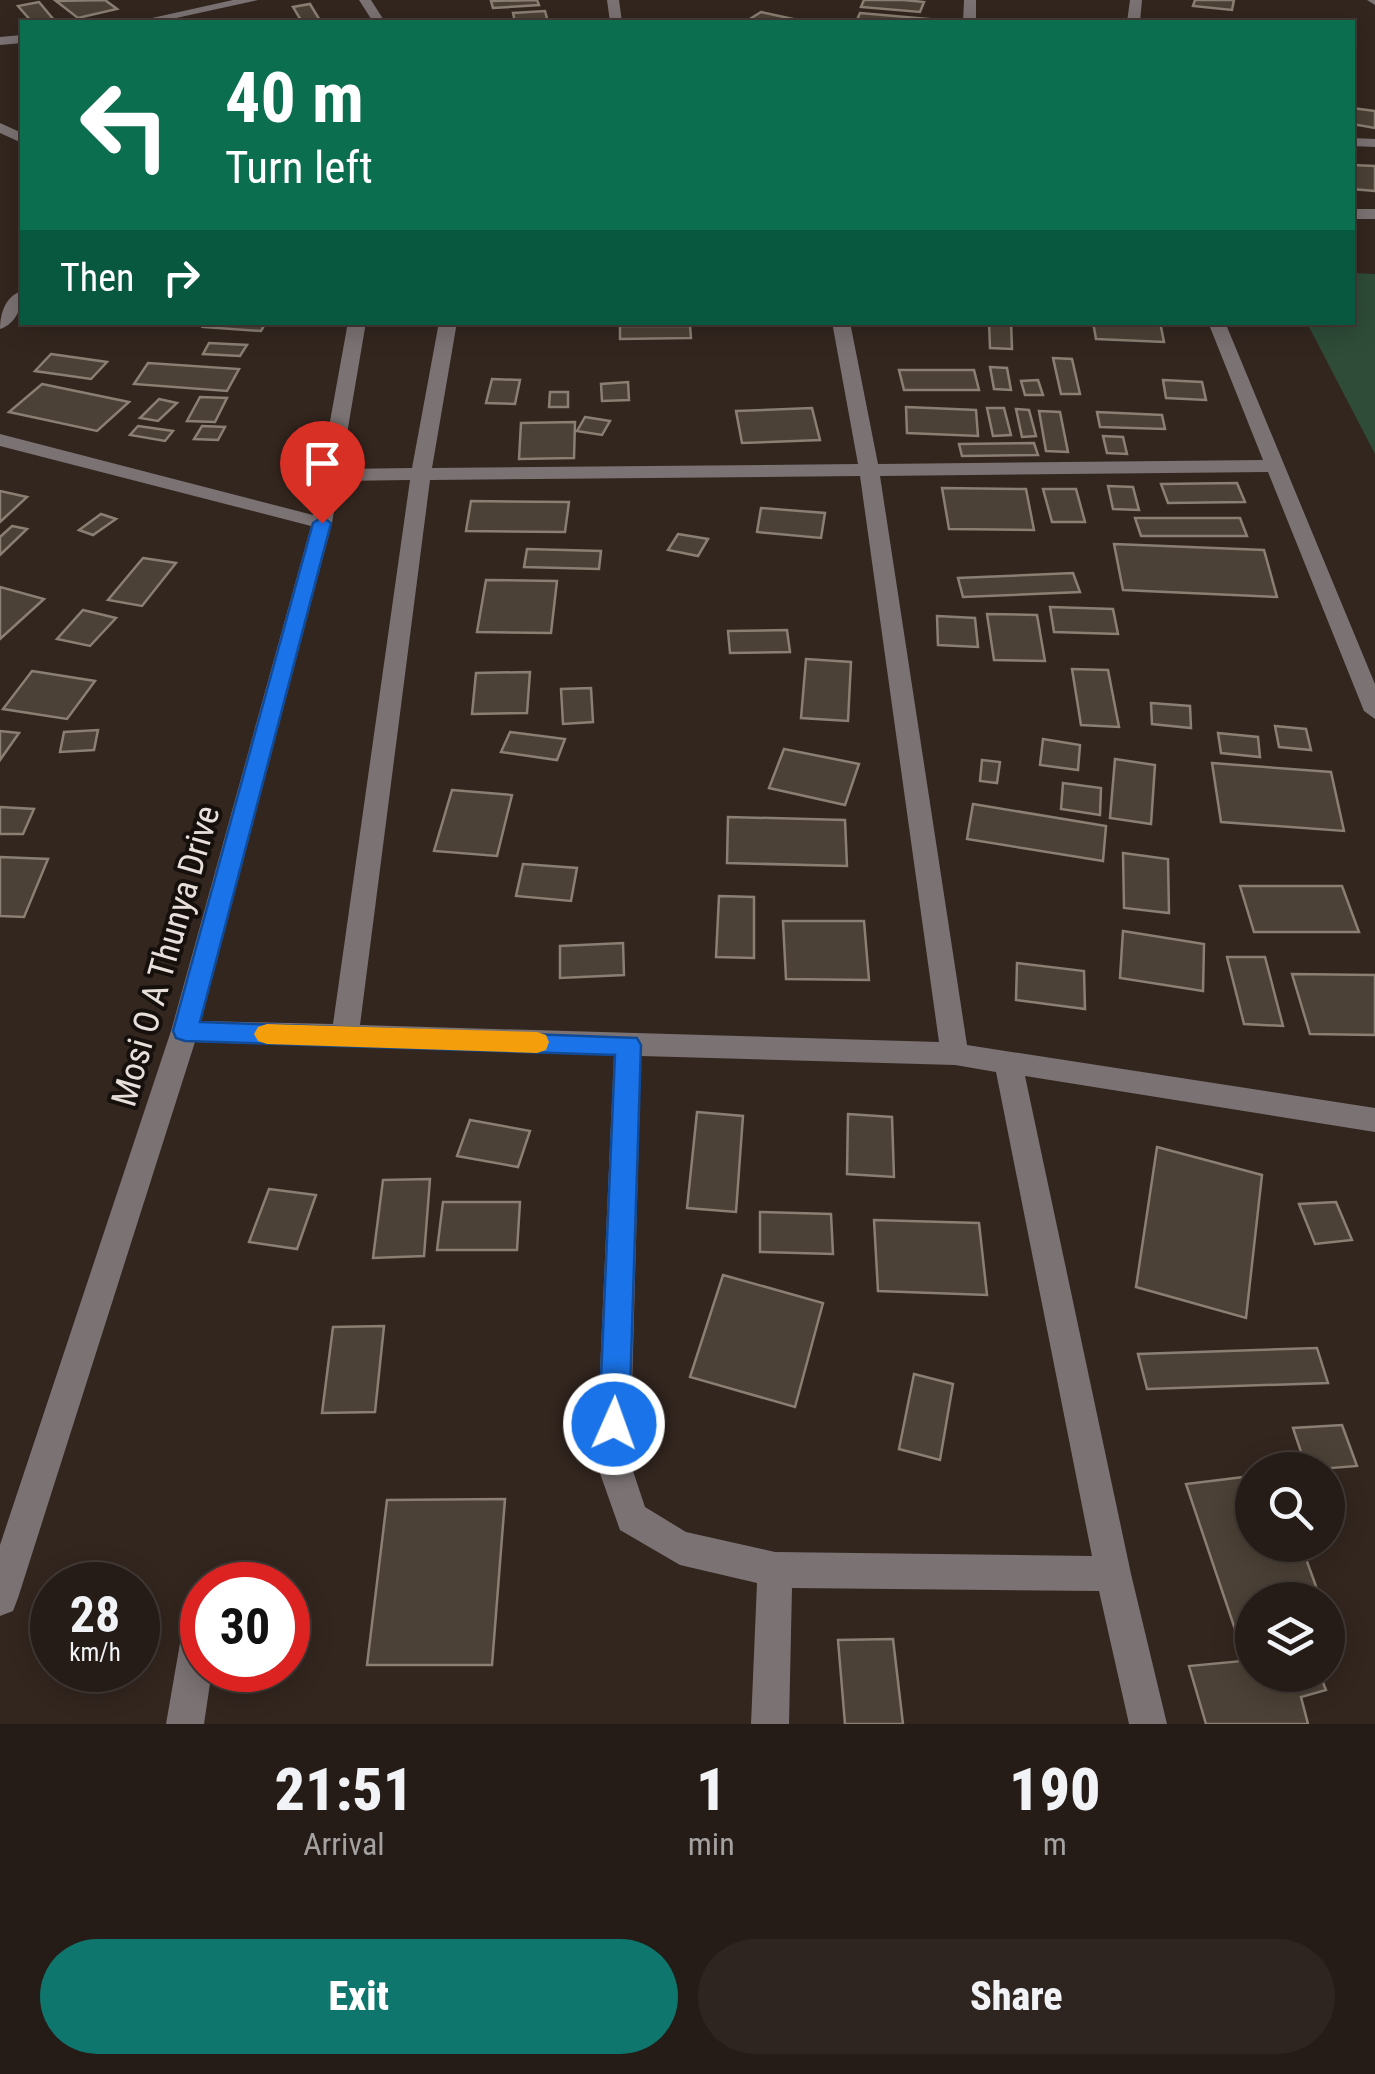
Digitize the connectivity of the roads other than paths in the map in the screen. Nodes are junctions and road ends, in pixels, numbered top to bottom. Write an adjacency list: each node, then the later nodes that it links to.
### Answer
1 (252, 0): 2 (street)
2 (202, 18): 3 (street)
3 (172, 20)
4 (20, 299): 5 (street)
5 (0, 324)
6 (356, 325): 14 (street, Mosi O A Thunya Drive)
7 (447, 325): 13 (street)
8 (842, 325): 12 (street)
9 (1217, 325): 11 (street)
10 (0, 440): 15 (street)
11 (1274, 466): 12 (street); 16 (street)
12 (870, 470): 13 (street); 20 (street)
13 (422, 473): 14 (street); 18 (street)
14 (333, 474): 15 (street, Mosi O A Thunya Drive)
15 (322, 523): 17 (street, Mosi O A Thunya Drive)
16 (1375, 711)
17 (185, 1031): 18 (street); 25 (street, Mosi O A Thunya Drive)
18 (345, 1037): 19 (street)
19 (628, 1045): 20 (street); 23 (street)
20 (955, 1054): 21 (street)
21 (1008, 1060): 22 (street); 24 (street)
22 (1375, 1120)
23 (775, 1570): 24 (street); 28 (street)
24 (1112, 1574): 29 (street)
25 (0, 1598)
26 (190, 1692): 27 (street)
27 (185, 1724)
28 (770, 1724)
29 (1148, 1724)

